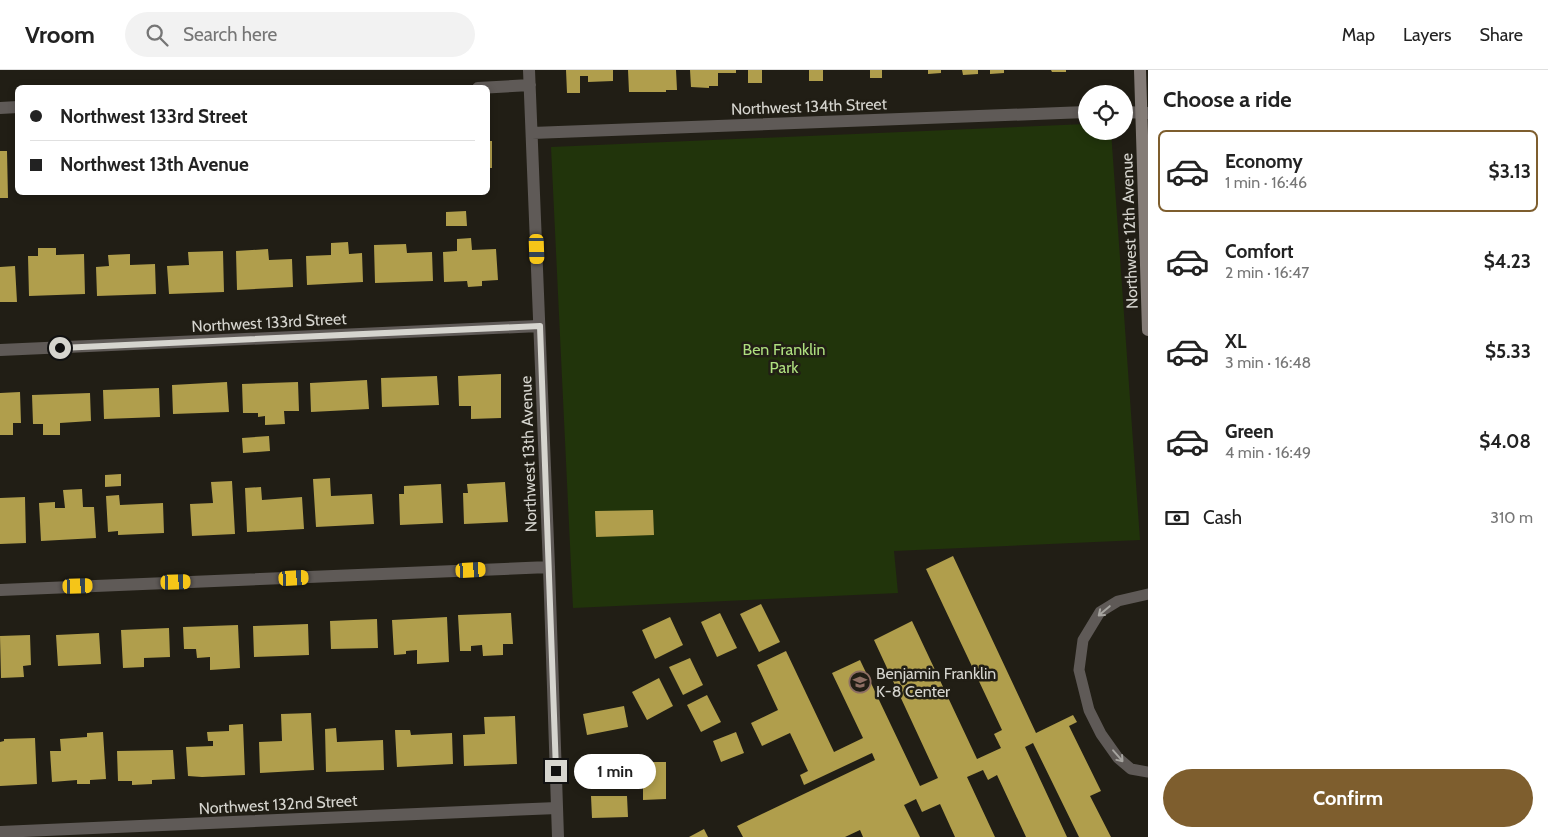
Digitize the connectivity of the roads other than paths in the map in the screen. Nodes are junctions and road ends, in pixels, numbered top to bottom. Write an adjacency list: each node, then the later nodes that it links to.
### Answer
1 (529, 70): 3 (street, Northwest 13th Avenue)
2 (1140, 70): 8 (street, Northwest 12th Avenue)
3 (530, 85): 4 (street); 9 (street, Northwest 13th Avenue)
4 (490, 87)
5 (15, 107): 6 (street)
6 (0, 108)
7 (1078, 112): 9 (street, Northwest 134th Street)
8 (1144, 113): 10 (street, Northwest 12th Avenue)
9 (532, 133): 11 (street, Northwest 13th Avenue)
10 (1147, 263): 12 (street, Northwest 12th Avenue)
11 (540, 326): 13 (street, Northwest 133rd Street); 14 (street, Northwest 13th Avenue)
12 (1148, 330)
13 (0, 350)
14 (549, 567): 15 (street); 18 (street, Northwest 13th Avenue)
15 (0, 590)
16 (1148, 594): 17 (lane, one-way to 17)
17 (1148, 772)
18 (557, 808): 19 (street, Northwest 132nd Street); 20 (street, Northwest 13th Avenue)
19 (0, 832)
20 (558, 837)

